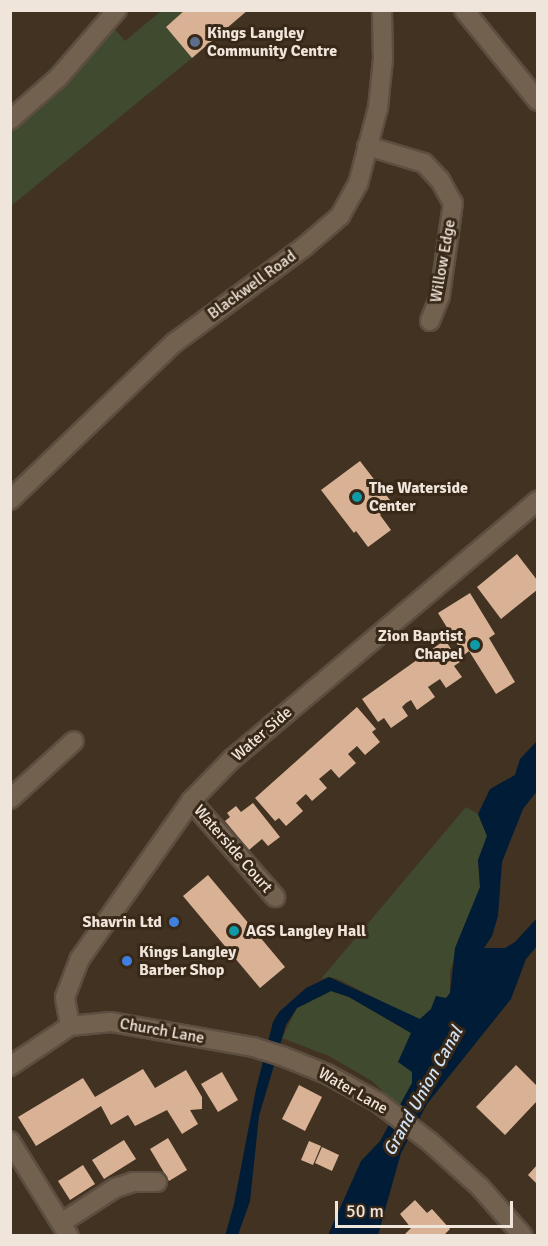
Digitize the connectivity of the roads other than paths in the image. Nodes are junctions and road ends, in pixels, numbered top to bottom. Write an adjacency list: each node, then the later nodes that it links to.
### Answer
1 (117, 10): 5 (street)
2 (382, 10): 6 (street, Blackwell Road)
3 (464, 10): 4 (street)
4 (537, 101)
5 (10, 120)
6 (367, 146): 7 (street, Willow Edge); 8 (street, Blackwell Road)
7 (430, 321)
8 (10, 500)
9 (537, 500): 12 (street, Water Side)
10 (74, 741): 11 (street)
11 (10, 798)
12 (191, 801): 13 (street, Waterside Court); 14 (street, Water Side)
13 (275, 897)
14 (70, 1026): 15 (street, Church Lane); 16 (street, Church Lane)
15 (282, 1056): 20 (street, Water Lane)
16 (10, 1066)
17 (10, 1141): 19 (street)
18 (157, 1182): 19 (street)
19 (65, 1229)
20 (523, 1236)

